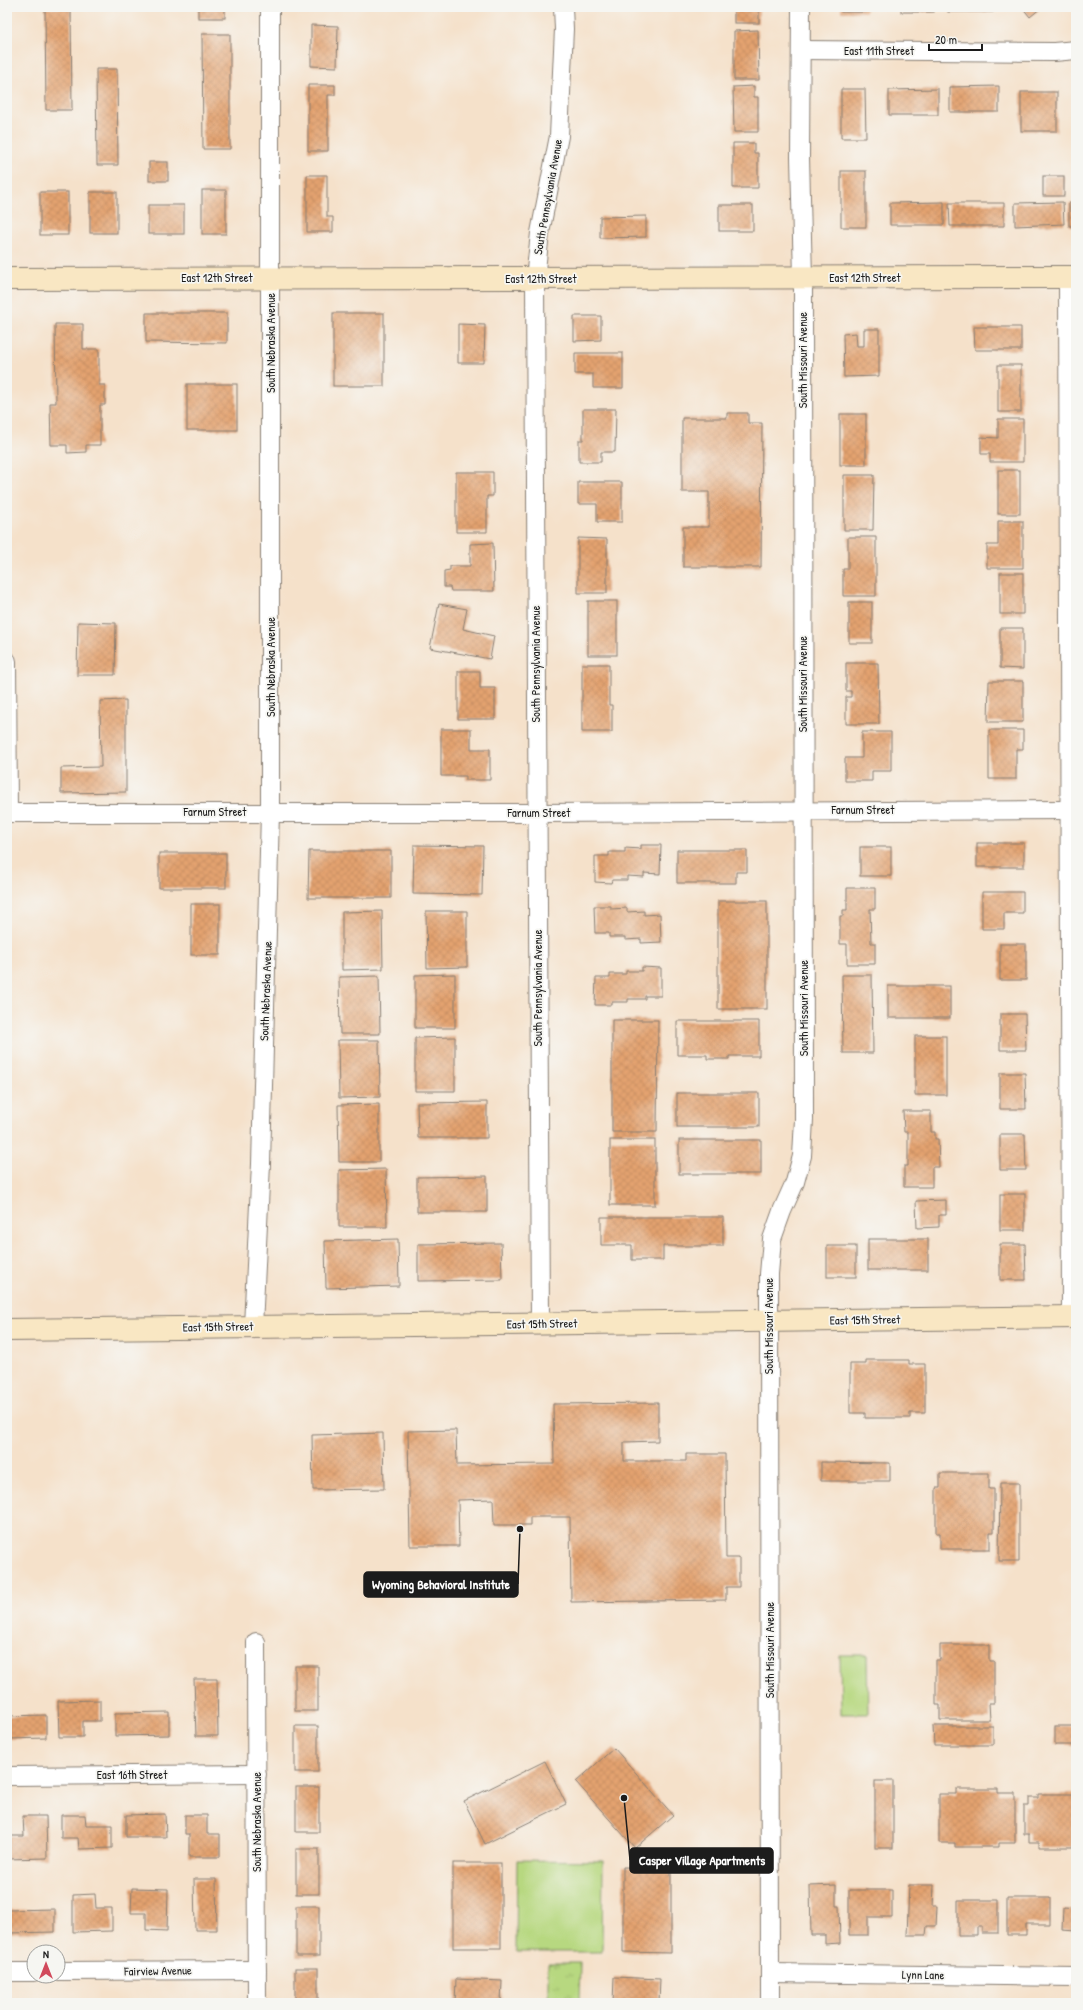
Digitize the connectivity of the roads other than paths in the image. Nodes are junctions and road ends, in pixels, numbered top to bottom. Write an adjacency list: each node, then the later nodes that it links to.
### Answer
1 (270, 7): 7 (street, South Nebraska Avenue)
2 (563, 7): 9 (street, South Pennsylvania Avenue)
3 (801, 7): 4 (street, South Missouri Avenue)
4 (801, 50): 5 (street, East 11th Street); 8 (street, South Missouri Avenue)
5 (1076, 50)
6 (1072, 277): 8 (main road, East 12th Street); 12 (street)
7 (271, 278): 9 (main road, East 12th Street); 10 (main road, East 12th Street); 15 (street, South Nebraska Avenue)
8 (802, 278): 9 (main road, East 12th Street); 13 (street, South Missouri Avenue)
9 (535, 279): 16 (street, South Pennsylvania Avenue)
10 (7, 280)
11 (7, 661): 14 (street)
12 (1071, 810): 13 (street, Farnum Street); 17 (street)
13 (803, 811): 16 (street, Farnum Street); 19 (street, South Missouri Avenue)
14 (7, 812): 15 (street, Farnum Street)
15 (270, 812): 16 (street, Farnum Street); 21 (street, South Nebraska Avenue)
16 (537, 813): 20 (street, South Pennsylvania Avenue)
17 (1073, 900): 18 (street)
18 (1074, 1317): 19 (main road, East 15th Street)
19 (770, 1321): 20 (main road, East 15th Street); 30 (street, South Missouri Avenue)
20 (540, 1324): 21 (main road, East 15th Street)
21 (253, 1326): 22 (main road, East 15th Street)
22 (7, 1330)
23 (256, 1642): 24 (street, South Nebraska Avenue)
24 (257, 1774): 25 (street, East 16th Street); 26 (street, South Nebraska Avenue)
25 (7, 1776)
26 (257, 1970): 29 (street, Fairview Avenue); 32 (street, South Nebraska Avenue)
27 (7, 1972): 28 (street)
28 (26, 1972)
29 (66, 1972)
30 (770, 1973): 31 (street, Lynn Lane); 33 (street, South Missouri Avenue)
31 (1076, 1977)
32 (257, 2003)
33 (770, 2003)

